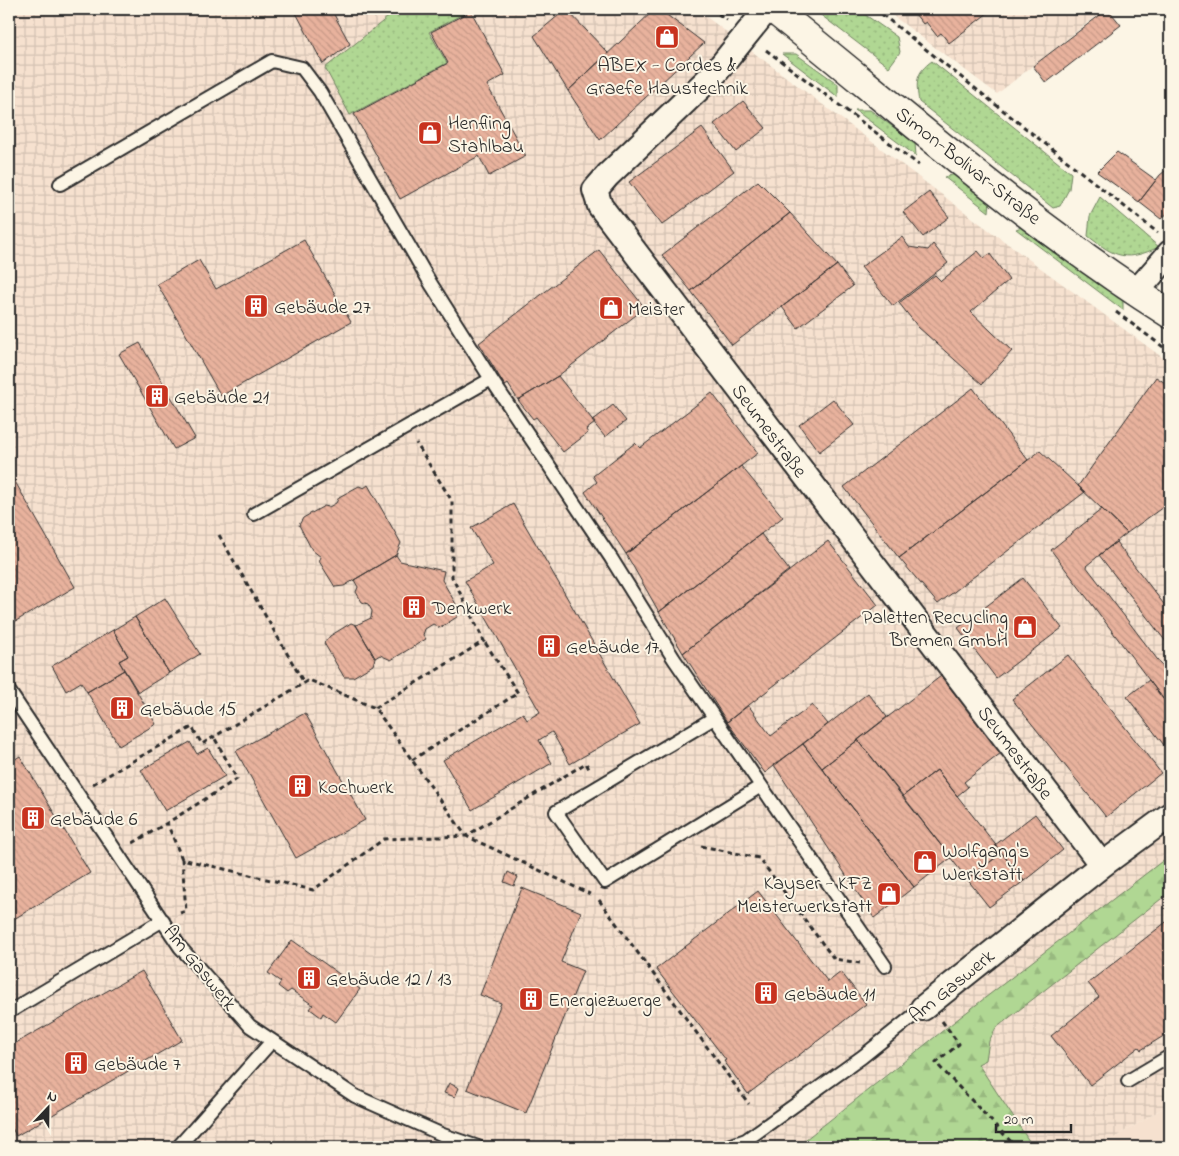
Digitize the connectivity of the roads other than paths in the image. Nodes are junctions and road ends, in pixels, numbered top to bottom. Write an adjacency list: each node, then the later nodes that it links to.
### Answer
1 (767, 9): 13 (street, Seumestraße)
2 (774, 9): 5 (street, Simon-Bolivar-Straße)
3 (60, 184): 7 (lane)
4 (1166, 245): 5 (street)
5 (1136, 292): 6 (street, Simon-Bolivar-Straße)
6 (1170, 314)
7 (490, 379): 8 (lane); 10 (lane)
8 (254, 514)
9 (9, 691): 14 (lane, Am Gaswerk)
10 (714, 718): 11 (lane); 11 (lane)
11 (761, 786): 15 (lane)
12 (1170, 815): 13 (street, Am Gaswerk)
13 (1102, 865): 16 (street, Am Gaswerk)
14 (163, 920): 17 (lane); 18 (lane, Am Gaswerk)
15 (885, 966)
16 (926, 1005): 23 (lane, Am Gaswerk)
17 (9, 1012)
18 (272, 1041): 21 (lane); 22 (lane, Am Gaswerk)
19 (1170, 1056): 20 (lane)
20 (1128, 1081)
21 (178, 1147)
22 (478, 1147)
23 (726, 1147)

